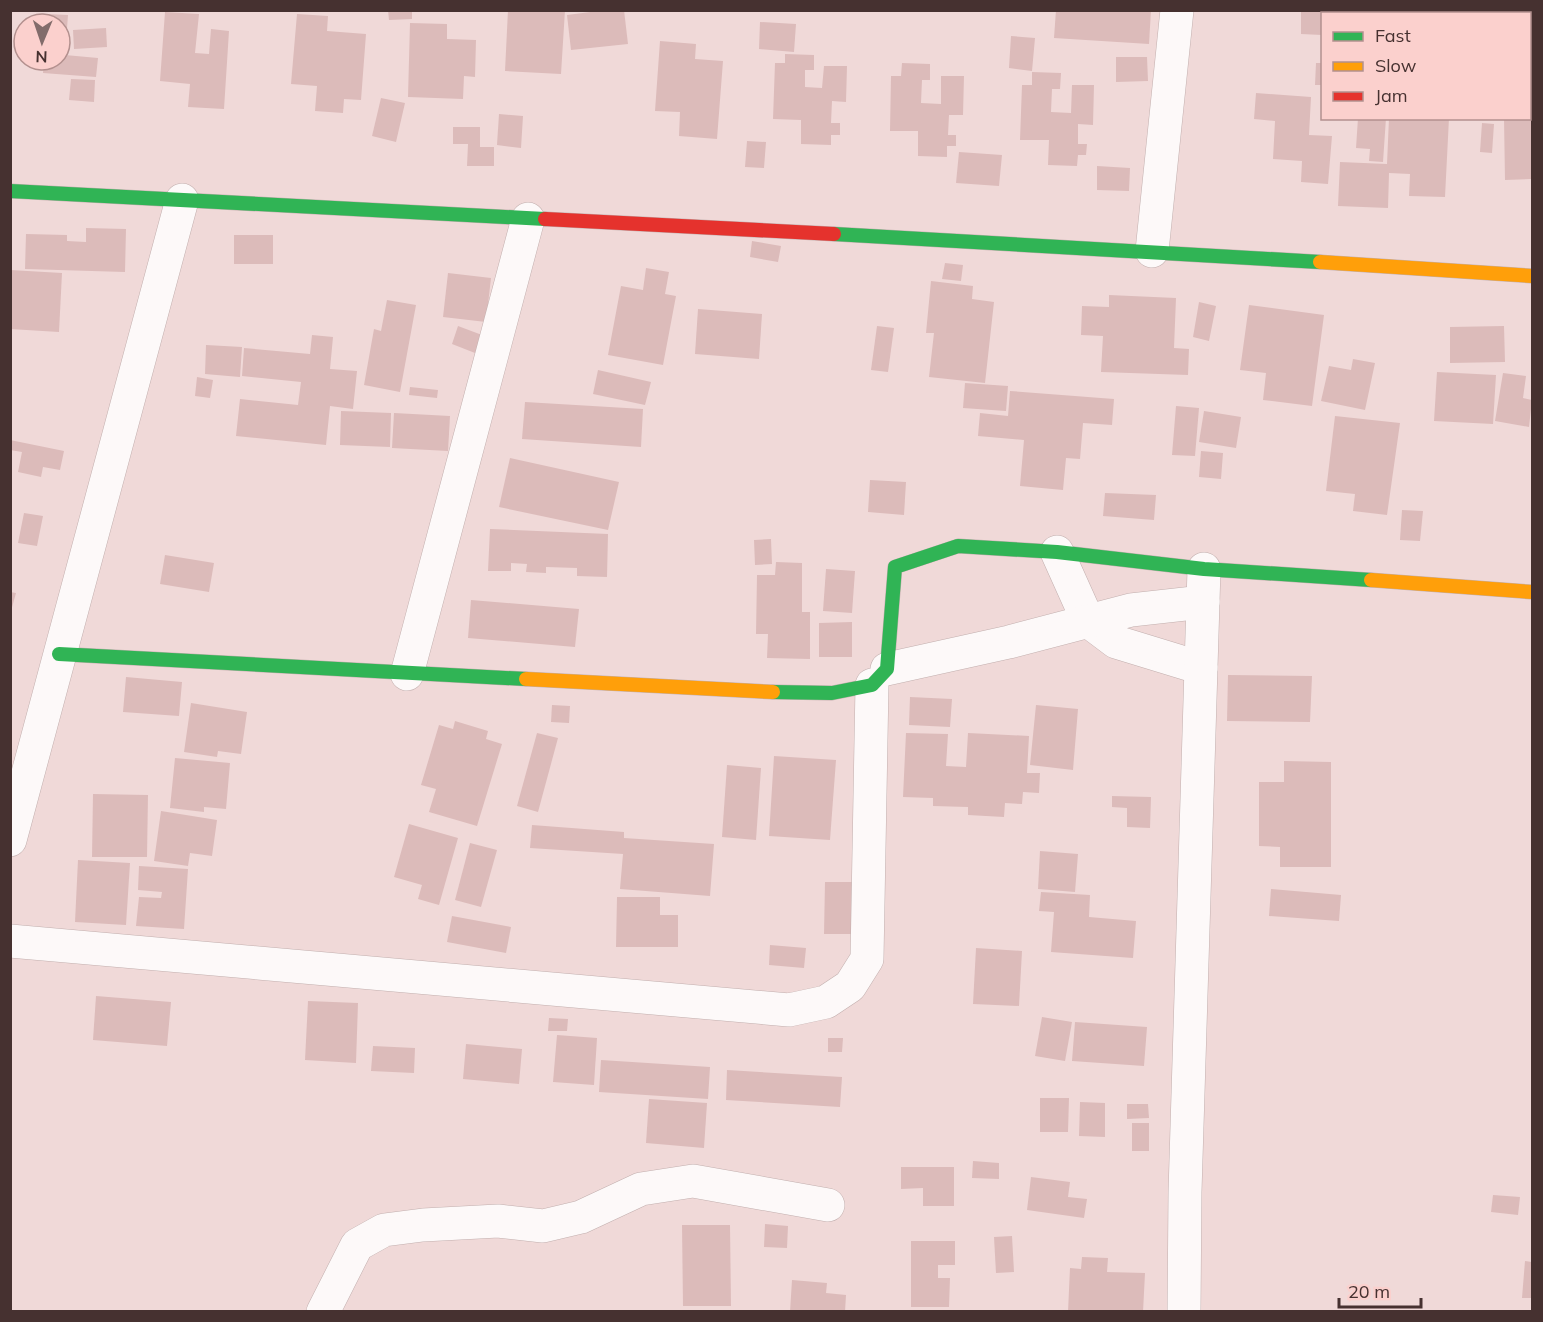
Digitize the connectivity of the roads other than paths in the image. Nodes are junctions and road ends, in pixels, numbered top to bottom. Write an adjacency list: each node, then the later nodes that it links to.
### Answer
1 (1177, 10): 5 (street)
2 (10, 191): 3 (street)
3 (182, 200): 4 (street); 12 (street)
4 (528, 219): 5 (street); 14 (street)
5 (1152, 251): 6 (street)
6 (1533, 276)
7 (1057, 552): 8 (street); 11 (street); 15 (street)
8 (1204, 570): 9 (street); 10 (street)
9 (1533, 592)
10 (1203, 603): 11 (street); 13 (street)
11 (1088, 621): 13 (street); 15 (street)
12 (60, 654): 14 (street); 16 (street)
13 (1201, 668): 20 (street)
14 (407, 674): 15 (street)
15 (879, 677): 17 (street)
16 (10, 840)
17 (10, 941)
18 (828, 1205): 19 (street)
19 (323, 1311)
20 (1184, 1311)

